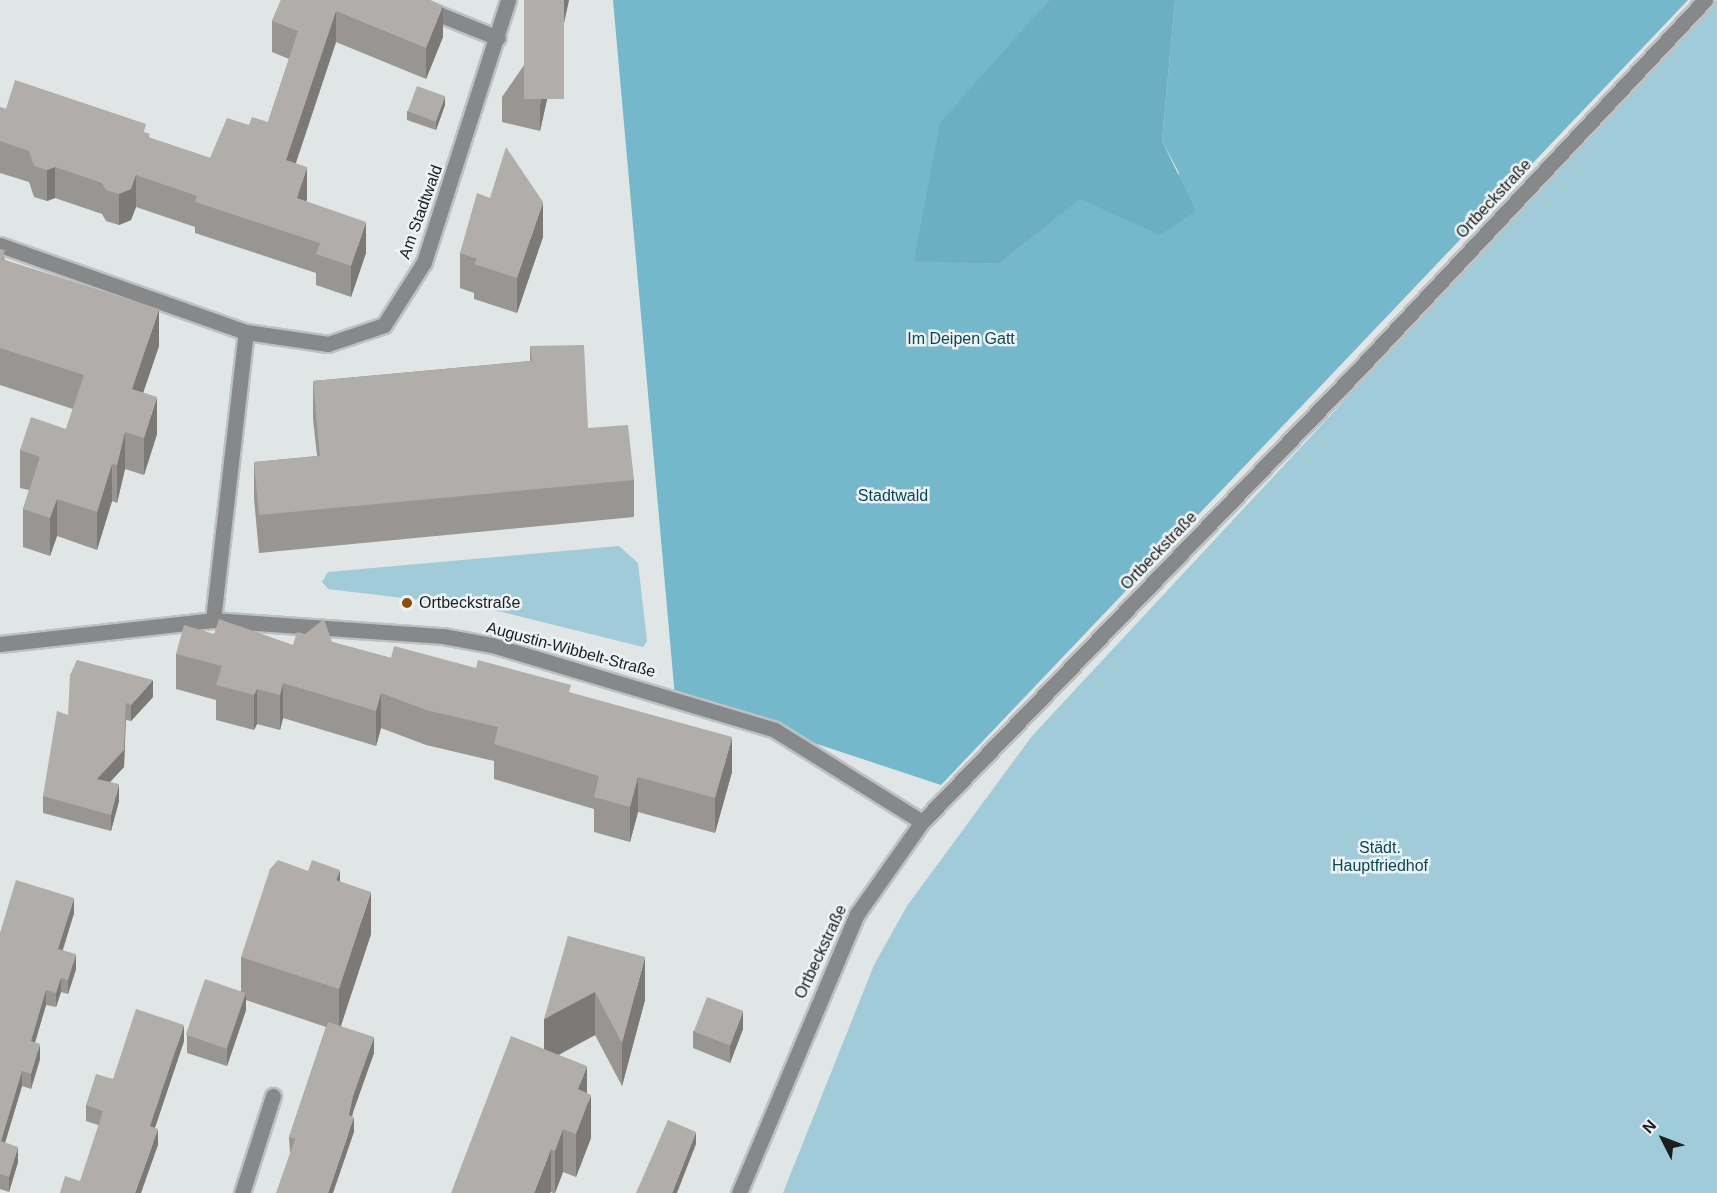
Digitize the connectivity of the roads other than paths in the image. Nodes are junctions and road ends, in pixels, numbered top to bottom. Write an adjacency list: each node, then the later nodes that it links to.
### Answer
1 (404, 0): 4 (street)
2 (508, 0): 4 (street, Am Stadtwald)
3 (1705, 0): 9 (street, Ortbeckstraße)
4 (498, 38): 6 (street, Am Stadtwald)
5 (0, 245): 6 (street, Am Stadtwald)
6 (246, 332): 7 (street)
7 (213, 620): 8 (street, Augustin-Wibbelt-Straße); 9 (street, Augustin-Wibbelt-Straße)
8 (0, 644)
9 (922, 822): 12 (street, Ortbeckstraße)
10 (273, 1096): 11 (street)
11 (242, 1193)
12 (739, 1193)

